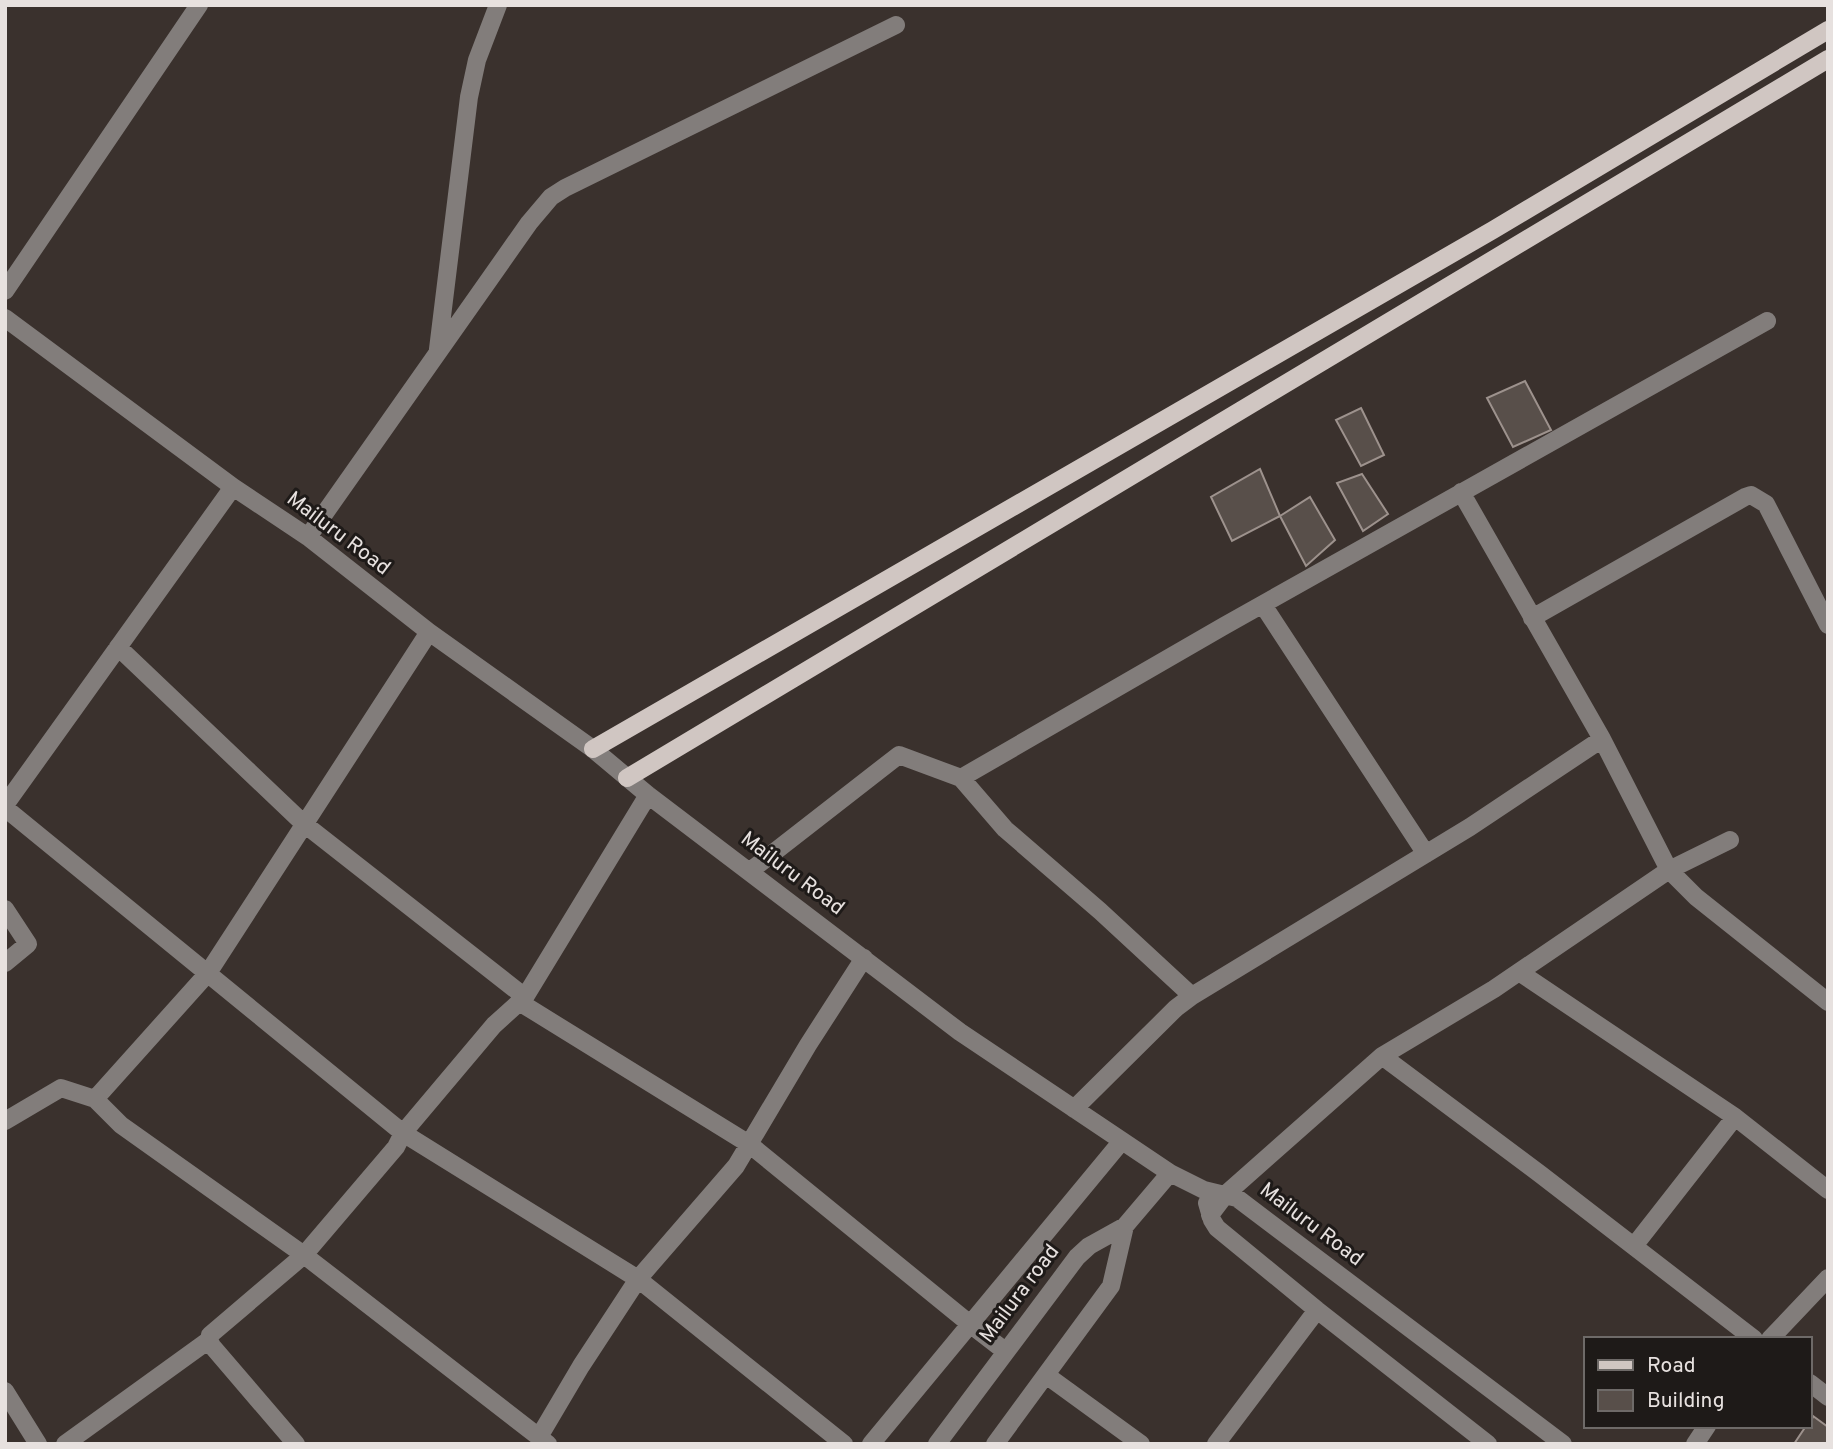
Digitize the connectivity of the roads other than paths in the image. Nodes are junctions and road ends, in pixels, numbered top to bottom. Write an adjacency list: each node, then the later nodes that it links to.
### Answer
1 (198, 5): 6 (street)
2 (498, 5): 9 (street)
3 (896, 25): 9 (street)
4 (1828, 30): 19 (main road)
5 (1828, 59): 20 (main road)
6 (5, 291)
7 (5, 318): 10 (street, Mailuru Road)
8 (1767, 321): 11 (street)
9 (438, 352): 12 (street)
10 (233, 487): 12 (street, Mailuru Road); 17 (street)
11 (1461, 492): 13 (street); 14 (street)
12 (308, 537): 16 (street, Mailuru Road)
13 (1263, 605): 21 (street); 26 (street)
14 (1532, 618): 15 (street); 18 (street)
15 (1828, 625)
16 (429, 632): 19 (street, Mailuru Road); 24 (street)
17 (118, 647): 23 (street); 24 (street)
18 (1602, 739): 26 (street); 27 (street)
19 (593, 749): 20 (street, Mailuru Road)
20 (627, 778): 22 (street, Mailuru Road)
21 (961, 778): 28 (street); 34 (street)
22 (648, 795): 28 (street, Mailuru Road); 35 (street)
23 (5, 807): 33 (street)
24 (303, 823): 33 (street); 35 (street)
25 (1730, 840): 27 (street)
26 (1426, 854): 34 (street)
27 (1669, 870): 32 (street); 36 (street)
28 (750, 871): 30 (street, Mailuru Road)
29 (5, 909): 31 (street)
30 (863, 958): 39 (street, Mailuru Road); 44 (street)
31 (5, 963)
32 (1519, 972): 37 (street); 40 (street)
33 (208, 973): 38 (street); 42 (street)
34 (1192, 996): 39 (street)
35 (525, 997): 42 (street); 44 (street)
36 (1828, 1002)
37 (1382, 1056): 48 (street); 51 (street)
38 (95, 1099): 41 (street); 52 (street)
39 (1074, 1109): 43 (street, Mailuru Road)
40 (1735, 1117): 47 (street); 51 (street)
41 (5, 1121)
42 (404, 1133): 52 (street); 54 (street)
43 (1121, 1142): 45 (street, Mailuru Road); 56 (street)
44 (749, 1144): 54 (street); 56 (street)
45 (1170, 1173): 46 (street, Mailuru Road); 50 (street)
46 (1204, 1190): 48 (street, Mailuru Road); 49 (street)
47 (1828, 1190)
48 (1226, 1194): 49 (street); 77 (street, Mailuru Road)
49 (1210, 1215): 55 (street)
50 (1125, 1226): 60 (street, Mailura road); 61 (street)
51 (1634, 1246): 57 (street)
52 (304, 1255): 59 (street); 66 (street)
53 (1828, 1278): 58 (street)
54 (638, 1279): 66 (street); 70 (street)
55 (1317, 1310): 75 (street); 76 (street)
56 (970, 1324): 60 (street); 71 (street)
57 (1751, 1337)
58 (1772, 1337)
59 (209, 1340): 68 (street); 69 (street)
60 (1005, 1351): 72 (street, Mailura road)
61 (1046, 1375): 73 (street); 74 (street)
62 (1812, 1385): 64 (street)
63 (5, 1391): 67 (street)
64 (1828, 1397)
65 (1706, 1428): 78 (street)
66 (543, 1440)
67 (38, 1444)
68 (65, 1444)
69 (296, 1444)
70 (844, 1444)
71 (871, 1444)
72 (937, 1444)
73 (995, 1444)
74 (1141, 1444)
75 (1216, 1444)
76 (1488, 1444)
77 (1563, 1444)
78 (1695, 1444)

